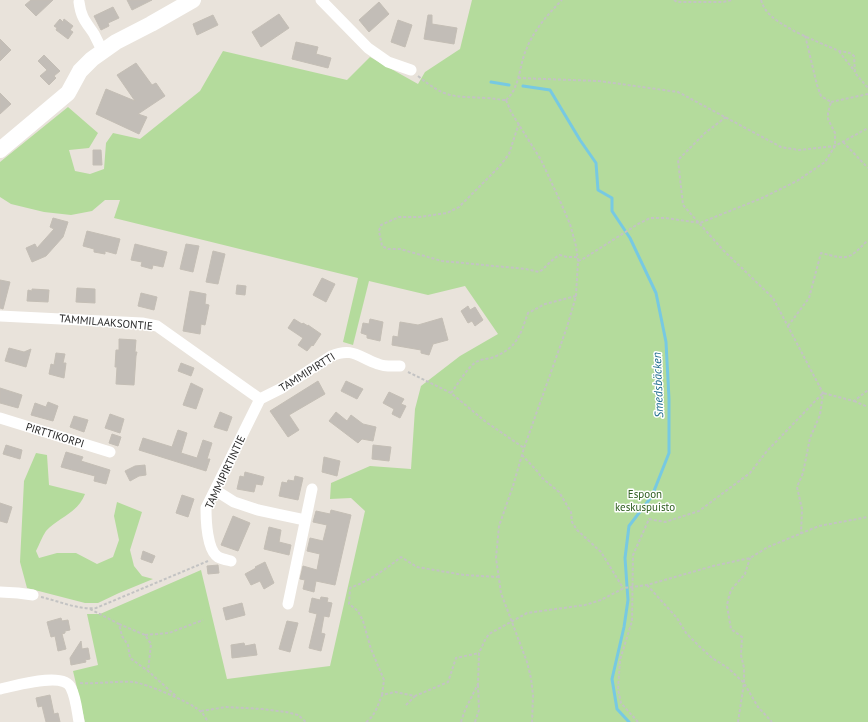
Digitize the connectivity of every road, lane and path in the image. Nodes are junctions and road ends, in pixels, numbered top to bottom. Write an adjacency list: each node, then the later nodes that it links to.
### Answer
1 (193, 0): 10 (street)
2 (320, 0): 11 (street)
3 (562, 0): 13 (path)
4 (674, 0): 5 (path)
5 (732, 0)
6 (761, 0): 8 (path)
7 (80, 2): 10 (street)
8 (805, 35): 9 (path); 17 (path)
9 (839, 51): 12 (path); 12 (path)
10 (103, 52): 23 (street)
11 (411, 70): 16 (path)
12 (855, 72): 14 (path)
13 (518, 78): 16 (path); 18 (path)
14 (868, 88)
15 (868, 94): 17 (path)
16 (506, 100): 19 (path)
17 (831, 102): 22 (path)
18 (726, 117): 22 (path); 25 (path)
19 (519, 123): 27 (path); 27 (path)
20 (868, 128): 21 (path)
21 (843, 142): 22 (path); 24 (path)
22 (835, 146): 25 (path)
23 (0, 150)
24 (868, 168)
25 (700, 223): 28 (path); 31 (path)
26 (868, 240): 31 (path)
27 (577, 257): 28 (path)
28 (578, 261): 29 (path)
29 (576, 296): 34 (path); 40 (path)
30 (0, 316): 36 (street, TAMMILAAKSONTIE)
31 (788, 326): 35 (path)
32 (400, 366): 34 (path); 36 (street, TAMMIPIRTTI)
33 (868, 390): 37 (path)
34 (451, 393): 40 (path)
35 (823, 393): 37 (path); 47 (path); 53 (path)
36 (260, 399): 43 (street, TAMMIPIRTINTIE)
37 (854, 401): 38 (path)
38 (868, 407)
39 (0, 418): 41 (street, PIRTTIKORPI)
40 (524, 448): 42 (path)
41 (110, 452)
42 (522, 455): 51 (path); 54 (path)
43 (215, 490): 46 (street); 48 (street, TAMMIPIRTINTIE)
44 (312, 490): 46 (street)
45 (868, 517): 47 (path)
46 (305, 520): 57 (street)
47 (801, 534): 49 (path)
48 (218, 556): 50 (street); 58 (path)
49 (750, 558): 52 (path); 66 (path)
50 (231, 561)
51 (499, 576): 60 (path); 69 (path)
52 (647, 585): 53 (path); 66 (path)
53 (632, 586): 54 (path); 81 (path)
54 (624, 588): 60 (path)
55 (0, 592): 56 (street)
56 (32, 595): 58 (path)
57 (288, 604)
58 (90, 609): 61 (path)
59 (203, 620): 62 (path)
60 (513, 622): 63 (path); 80 (path)
61 (119, 624): 62 (path); 64 (path)
62 (146, 636): 64 (path)
63 (479, 652): 67 (path); 70 (path)
64 (148, 671): 71 (path)
65 (66, 682): 68 (street); 71 (path); 74 (street)
66 (744, 683): 82 (path); 83 (path)
67 (478, 684): 78 (path); 79 (path)
68 (0, 689)
69 (382, 695): 70 (path); 77 (path)
70 (415, 696): 72 (path)
71 (177, 697): 73 (path)
72 (406, 705)
73 (201, 711): 75 (path); 76 (path)
74 (79, 722)
75 (208, 722)
76 (306, 722)
77 (366, 722)
78 (461, 722)
79 (475, 722)
80 (532, 722)
81 (638, 722)
82 (738, 722)
83 (772, 722)

